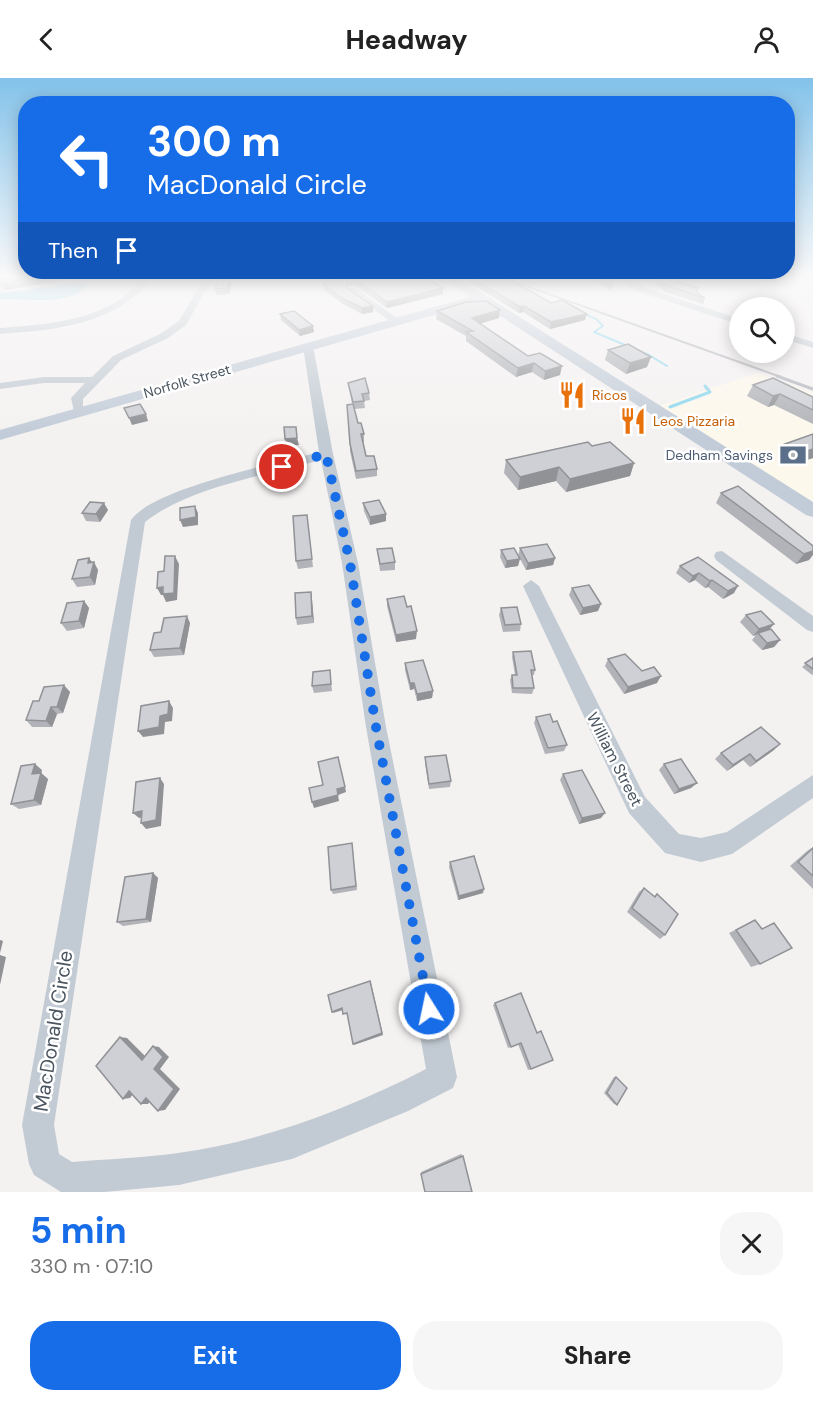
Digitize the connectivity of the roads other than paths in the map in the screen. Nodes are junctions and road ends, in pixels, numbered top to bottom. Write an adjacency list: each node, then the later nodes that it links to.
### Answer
1 (18, 329): 5 (street)
2 (174, 329): 9 (street)
3 (368, 329): 8 (main road, Norfolk Street)
4 (528, 329): 14 (main road)
5 (0, 331)
6 (795, 339): 7 (street)
7 (813, 345)
8 (308, 346): 11 (main road, Norfolk Street); 13 (street, MacDonald Circle)
9 (95, 380): 10 (street); 11 (street)
10 (0, 386)
11 (79, 412): 12 (main road, Norfolk Street)
12 (0, 435)
13 (326, 454): 13 (street, MacDonald Circle)
14 (813, 511)
15 (722, 556): 17 (street)
16 (531, 586): 18 (street, William Street)
17 (813, 624)
18 (813, 785)

